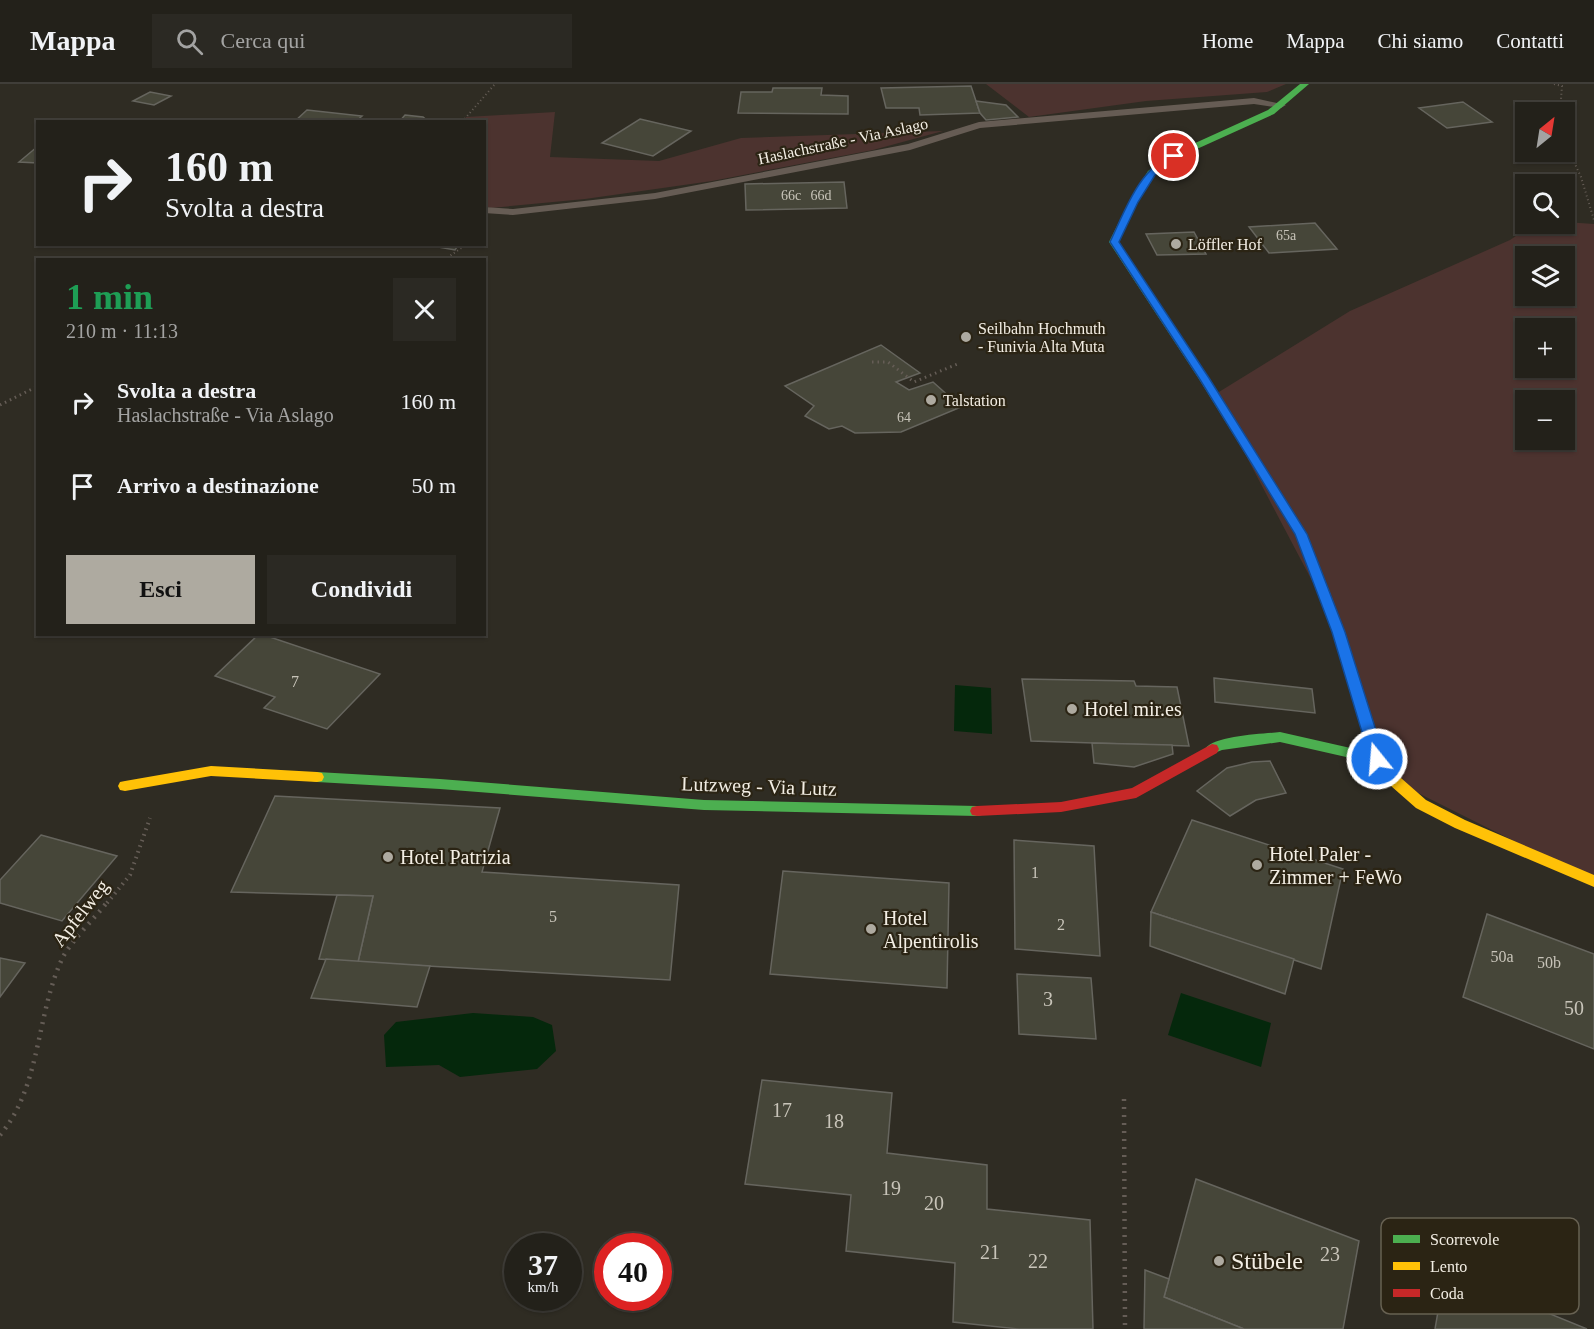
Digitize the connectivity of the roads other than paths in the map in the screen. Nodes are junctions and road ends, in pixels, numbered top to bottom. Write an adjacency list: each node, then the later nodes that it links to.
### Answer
1 (1305, 84): 2 (street)
2 (1281, 105): 3 (lane, Haslachstraße - Via Aslago); 4 (street)
3 (486, 210)
4 (1377, 759): 5 (street, Lutzweg - Via Lutz); 6 (street)
5 (125, 786)
6 (1594, 881)

